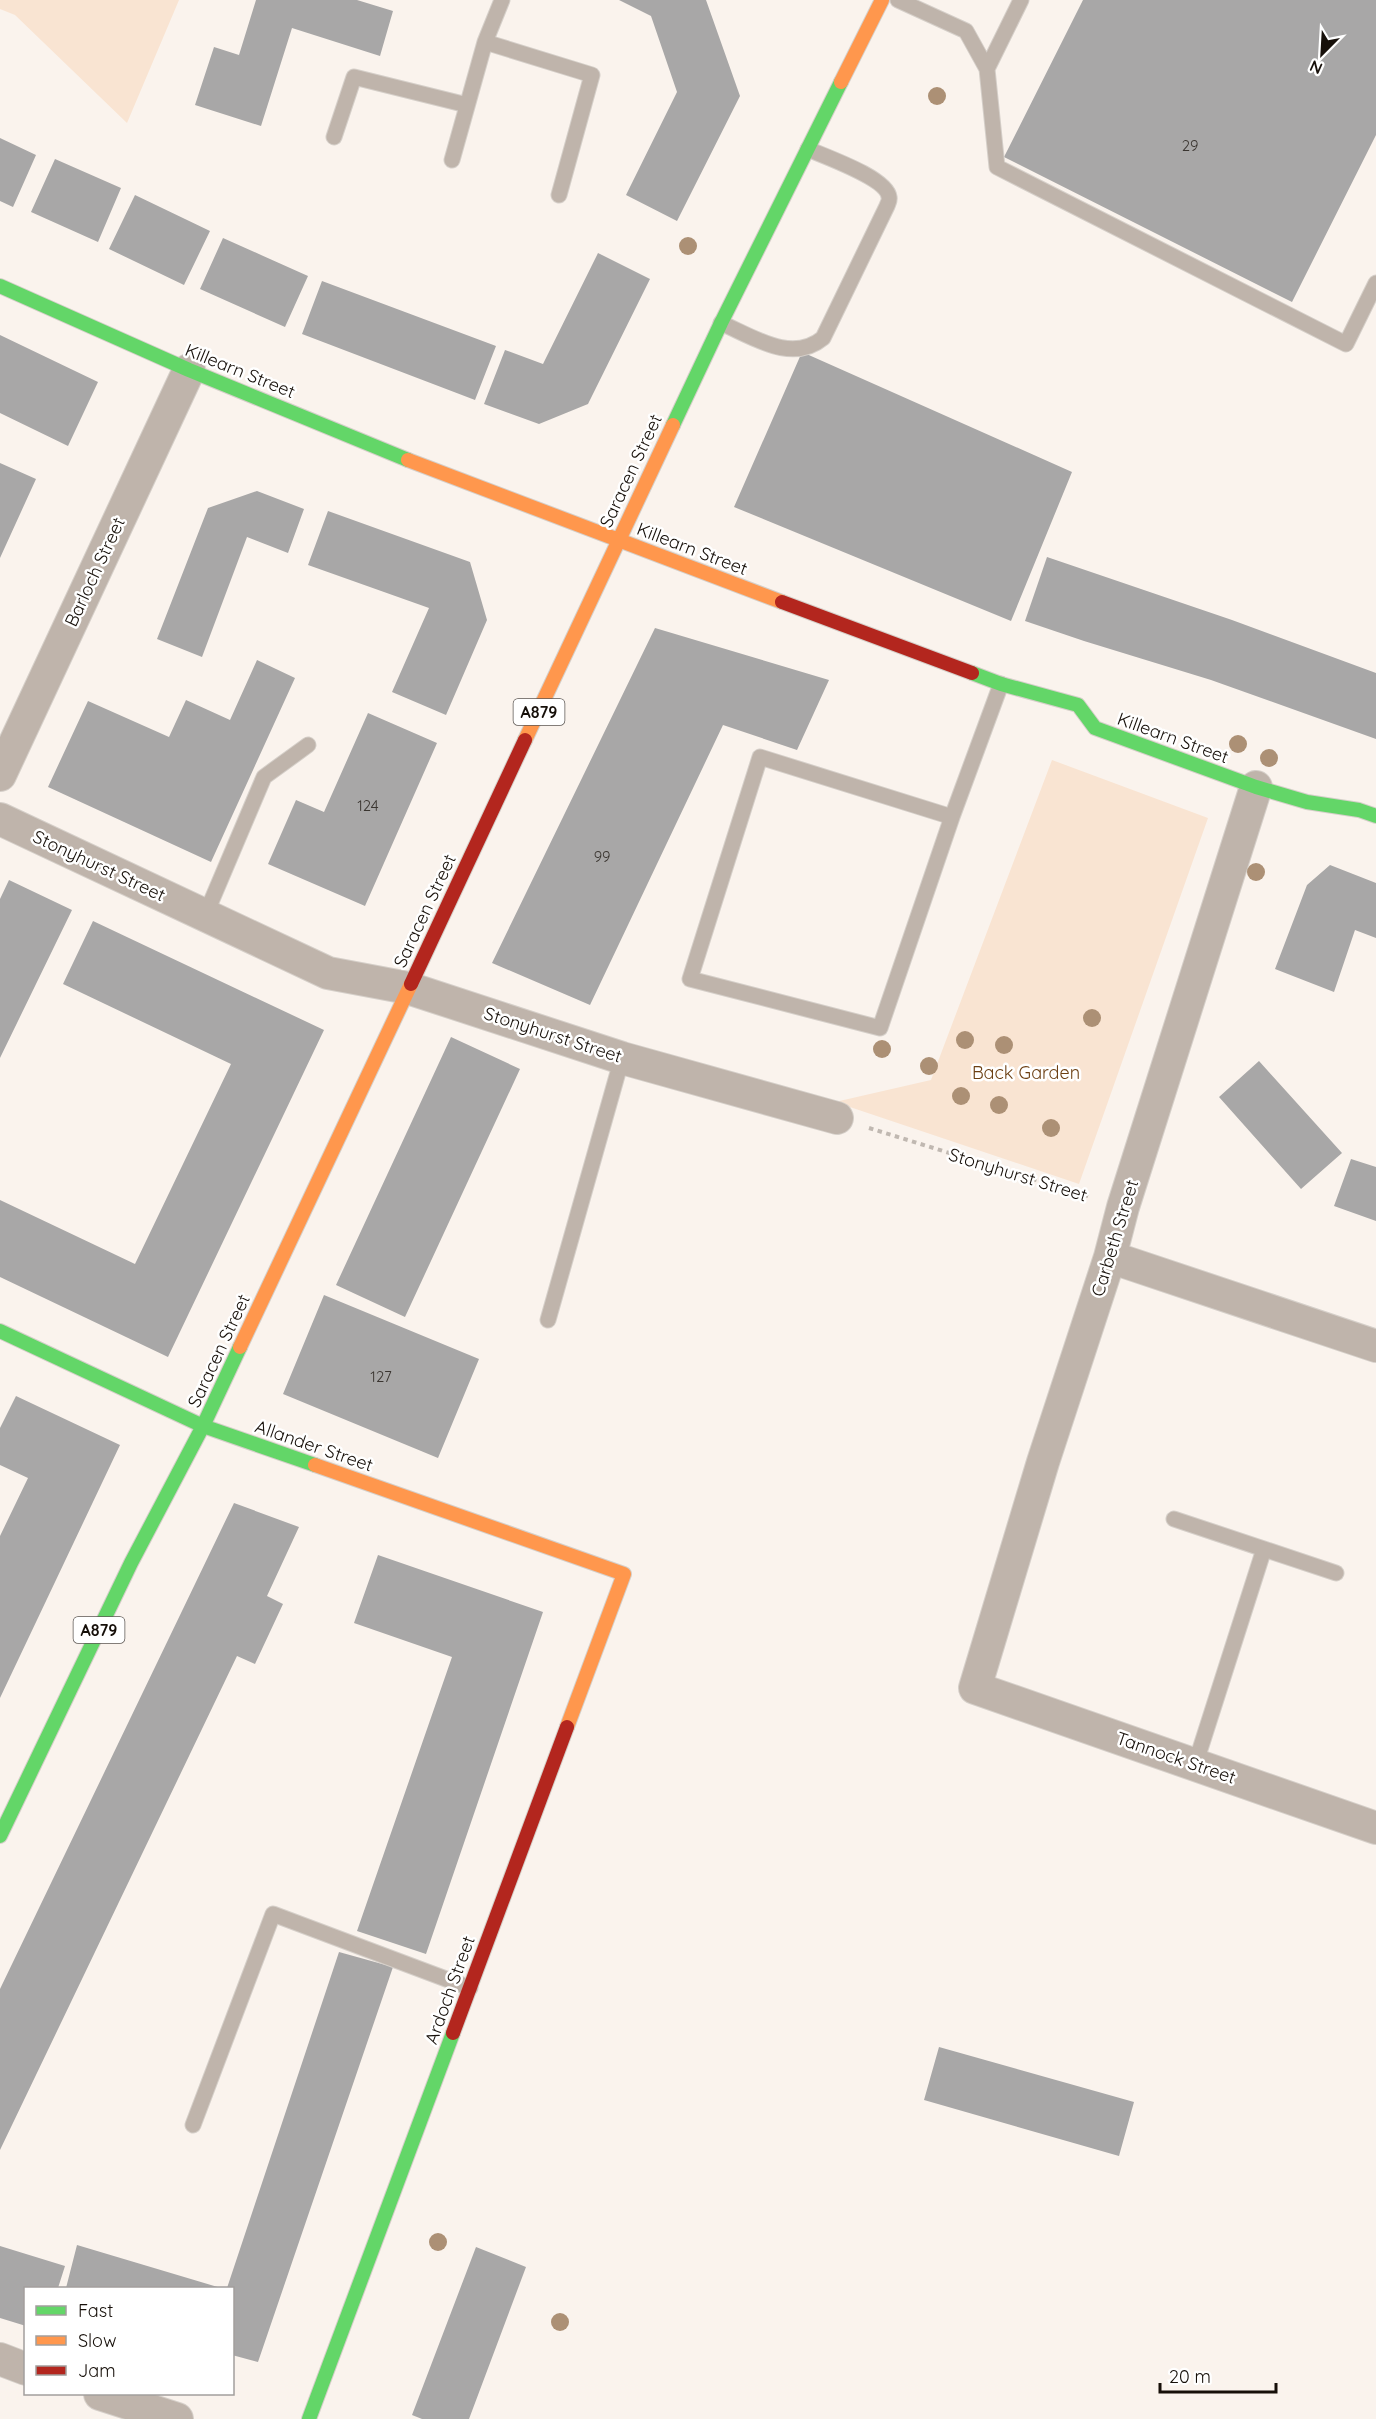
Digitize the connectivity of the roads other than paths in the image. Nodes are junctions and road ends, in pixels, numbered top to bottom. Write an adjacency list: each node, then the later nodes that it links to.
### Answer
1 (502, 0): 5 (lane)
2 (882, 0): 9 (street, Saracen Street / A879)
3 (898, 0): 6 (lane)
4 (1021, 0): 6 (lane)
5 (485, 42): 7 (lane); 11 (lane)
6 (987, 69): 12 (lane)
7 (467, 105): 8 (lane); 10 (lane)
8 (334, 137)
9 (808, 149): 14 (street, Saracen Street / A879); 14 (lane)
10 (452, 160)
11 (559, 195)
12 (1376, 283)
13 (0, 286): 15 (street, Killearn Street)
14 (722, 323): 16 (street, Saracen Street / A879)
15 (189, 370): 16 (street, Killearn Street); 19 (street, Barloch Street)
16 (618, 541): 17 (street, Killearn Street); 25 (street, Saracen Street / A879)
17 (1001, 684): 20 (street, Killearn Street); 22 (lane)
18 (308, 745): 24 (lane)
19 (0, 775)
20 (1256, 787): 21 (street, Killearn Street); 28 (street, Carbeth Street)
21 (1376, 816)
22 (952, 817): 22 (lane)
23 (0, 819): 24 (street, Stonyhurst Street)
24 (205, 916): 25 (street, Stonyhurst Street)
25 (408, 988): 26 (street, Stonyhurst Street); 32 (street, Saracen Street / A879)
26 (622, 1058): 27 (street, Stonyhurst Street); 29 (lane)
27 (837, 1118)
28 (1110, 1257): 31 (street); 37 (street, Carbeth Street)
29 (548, 1320)
30 (0, 1331): 32 (street, Allander Street)
31 (1376, 1346)
32 (203, 1426): 36 (street, Allander Street); 40 (street, Saracen Street / A879)
33 (1174, 1519): 34 (lane)
34 (1264, 1549): 35 (lane); 38 (lane)
35 (1336, 1573)
36 (624, 1574): 41 (street, Ardoch Street)
37 (975, 1688): 38 (street, Tannock Street)
38 (1195, 1765): 39 (street, Tannock Street)
39 (1376, 1828)
40 (0, 1836)
41 (470, 1988): 42 (lane); 47 (street, Ardoch Street)
42 (193, 2125)
43 (0, 2359): 44 (street)
44 (24, 2368)
45 (103, 2395): 46 (street)
46 (177, 2419)
47 (309, 2419)

